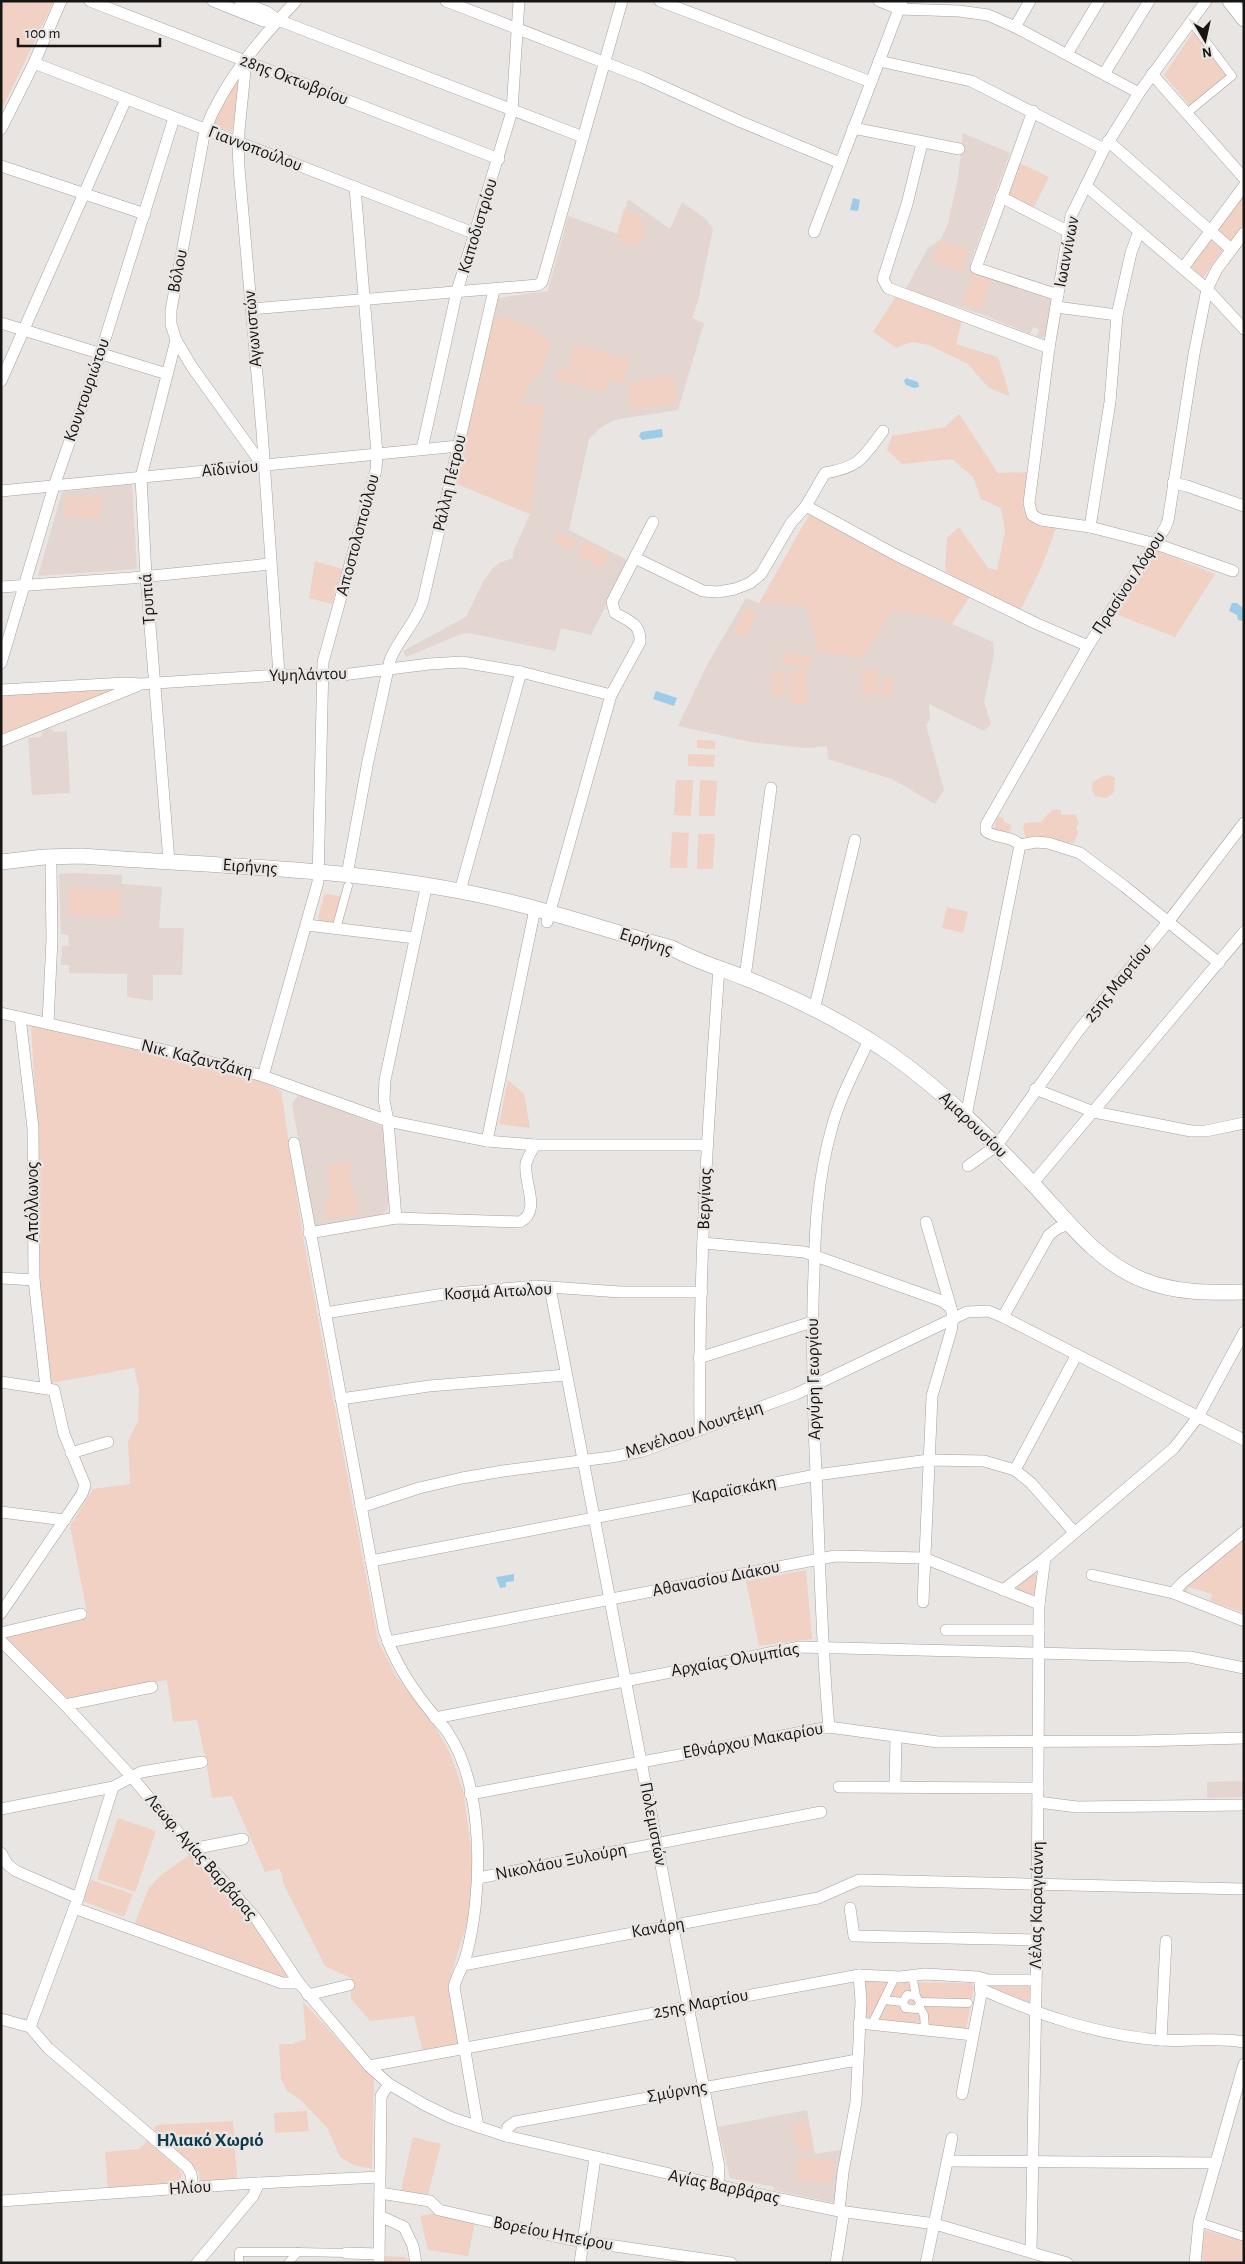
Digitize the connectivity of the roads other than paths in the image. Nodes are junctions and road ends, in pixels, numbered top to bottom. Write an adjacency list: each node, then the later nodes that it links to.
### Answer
1 (61, 1): 26 (street)
2 (90, 1): 23 (street, 28ης Οκτωβρίου)
3 (213, 1): 18 (street)
4 (240, 1): 18 (street)
5 (296, 1): 18 (street)
6 (446, 1): 21 (street)
7 (519, 1): 21 (street, Καποδιστρίου)
8 (622, 1): 24 (street)
9 (660, 1): 29 (street)
10 (879, 1): 16 (street)
11 (1030, 1): 19 (street)
12 (1100, 1): 22 (street)
13 (1149, 1): 27 (street)
14 (1206, 1): 28 (street, Ιωαννίνων)
15 (1230, 1): 17 (main road)
16 (900, 5): 19 (street); 25 (street)
17 (1244, 19)
18 (278, 20): 23 (street); 32 (street)
19 (1015, 27): 22 (street)
20 (1196, 28): 34 (street)
21 (518, 29): 24 (street); 32 (street, Καποδιστρίου)
22 (1068, 54): 27 (street)
23 (246, 60): 38 (street, Βόλου); 40 (street, Αγωνιστών); 44 (street, 28ης Οκτωβρίου)
24 (604, 62): 39 (street); 45 (street)
25 (879, 62): 29 (street); 33 (street)
26 (34, 63): 31 (street, Γιαννοπούλου); 36 (street)
27 (1104, 74): 30 (street)
28 (1152, 74): 30 (street, Ιωαννίνων); 34 (street)
29 (871, 82): 37 (street)
30 (1139, 93): 42 (street, Ιωαννίνων)
31 (126, 99): 35 (street, Γιαννοπούλου); 51 (street)
32 (512, 111): 39 (street); 44 (street, Καποδιστρίου)
33 (1033, 112): 42 (street); 52 (street)
34 (1187, 113): 47 (street)
35 (174, 118): 38 (street, Γιαννοπούλου); 53 (street, Κουντουριώτου)
36 (1, 128)
37 (853, 128): 41 (street); 45 (street)
38 (205, 130): 40 (street, Γιαννοπούλου); 72 (street, Βόλου)
39 (583, 137): 63 (street)
40 (238, 141): 50 (street, Γιαννοπούλου); 67 (street, Αγωνιστών)
41 (922, 142): 43 (street); 73 (street)
42 (1106, 145): 48 (street, Ιωαννίνων); 54 (street)
43 (960, 149)
44 (499, 159): 59 (street, Καποδιστρίου)
45 (840, 163): 57 (street)
46 (1, 166): 51 (street)
47 (1244, 178)
48 (1086, 186): 55 (street, Ιωαννίνων); 56 (street)
49 (1244, 186): 54 (street)
50 (356, 187): 59 (street, Γιαννοπούλου); 65 (street, Αποστολοπούλου)
51 (84, 193): 53 (street); 71 (street)
52 (1002, 197): 55 (street); 66 (street)
53 (145, 214): 74 (street, Κουντουριώτου)
54 (1210, 230): 60 (street); 61 (street)
55 (1067, 231): 66 (street, Ιωαννίνων)
56 (1139, 231): 61 (street); 68 (street)
57 (814, 232)
58 (1244, 233): 60 (street, Πρασίνου Λόφου)
59 (476, 234): 64 (street, Καποδιστρίου)
60 (1231, 249): 62 (street, Πρασίνου Λόφου)
61 (1183, 268): 62 (street)
62 (1207, 289): 70 (street); 85 (street, Πρασίνου Λόφου)
63 (494, 290): 64 (street); 80 (street, Ράλλη Πέτρου)
64 (458, 291): 65 (street); 81 (street, Καποδιστρίου)
65 (363, 299): 67 (street); 82 (street, Αποστολοπούλου)
66 (1057, 301): 68 (street); 73 (street, Ιωαννίνων)
67 (252, 309): 77 (street, Αγωνιστών)
68 (1117, 315): 91 (street)
69 (1, 324): 71 (street)
70 (1244, 329)
71 (22, 330): 74 (street); 76 (street)
72 (176, 340): 75 (street, Τρυπιά); 79 (street, Βόλου)
73 (1049, 348): 91 (street, Ιωαννίνων)
74 (100, 355): 75 (street); 86 (street, Κουντουριώτου)
75 (168, 374): 84 (street, Τρυπιά)
76 (1, 380)
77 (262, 430): 79 (street); 83 (street, Αγωνιστών)
78 (883, 431): 89 (street)
79 (243, 438): 83 (street, Βόλου)
80 (459, 446): 81 (street, Αϊδινίου); 101 (street, Ράλλη Πέτρου)
81 (422, 449): 82 (street, Αϊδινίου)
82 (377, 454): 83 (street, Αϊδινίου); 104 (street, Αποστολοπούλου)
83 (263, 466): 84 (street, Αϊδινίου); 94 (street, Αγωνιστών)
84 (141, 477): 86 (street, Αϊδινίου); 96 (street, Τρυπιά)
85 (1173, 483): 88 (street); 92 (street, Πρασίνου Λόφου)
86 (54, 486): 87 (street, Αϊδινίου); 97 (street, Κουντουριώτου)
87 (1, 491)
88 (1244, 503)
89 (806, 506): 93 (street); 99 (street)
90 (653, 522): 93 (street)
91 (1090, 527): 92 (street)
92 (1156, 544): 95 (street); 99 (street, Πρασίνου Λόφου)
93 (635, 558): 108 (street)
94 (270, 564): 96 (street); 103 (street, Αγωνιστών)
95 (1232, 571)
96 (146, 576): 97 (street); 105 (street, Τρυπιά)
97 (25, 586): 98 (street); 100 (street, Κουντουριώτου)
98 (1, 588)
99 (1088, 646): 113 (street, Πρασίνου Λόφου)
100 (1, 663)
101 (388, 669): 102 (street, Υψηλάντου); 104 (street, Υψηλάντου); 119 (street, Ράλλη Πέτρου)
102 (521, 672): 108 (street, Υψηλάντου); 120 (street)
103 (279, 675): 104 (street, Υψηλάντου); 105 (street, Υψηλάντου)
104 (323, 675): 118 (street, Αποστολοπούλου)
105 (155, 683): 106 (street, Υψηλάντου); 114 (street, Τρυπιά)
106 (141, 684): 107 (street, Υψηλάντου); 109 (street)
107 (1, 690)
108 (611, 695): 122 (street)
109 (1, 741)
110 (772, 788): 131 (street)
111 (1244, 823): 123 (street, 25ης Μαρτίου)
112 (855, 840): 132 (street)
113 (1020, 845): 123 (street); 140 (street)
114 (169, 861): 115 (main road, Ειρήνης); 118 (main road, Ειρήνης)
115 (1, 862)
116 (51, 866): 117 (main road, Ειρήνης); 118 (main road, Ειρήνης); 135 (street)
117 (1, 871)
118 (319, 877): 119 (main road, Ειρήνης); 124 (street, Αποστολοπούλου)
119 (347, 881): 120 (main road, Ειρήνης); 121 (main road, Ειρήνης); 125 (street)
120 (460, 891): 122 (main road, Ειρήνης)
121 (425, 893): 122 (main road, Ειρήνης); 127 (street)
122 (541, 915): 128 (main road, Ειρήνης); 143 (street)
123 (1168, 922): 129 (street); 138 (street, 25ης Μαρτίου)
124 (307, 925): 125 (street); 137 (street, Αποστολοπούλου)
125 (336, 929): 127 (street)
126 (1244, 932): 129 (street)
127 (415, 938): 141 (street)
128 (690, 958): 130 (main road, Αμαρουσίου)
129 (1219, 963): 139 (street)
130 (719, 968): 131 (main road, Αμαρουσίου); 146 (street, Βεργίνας)
131 (745, 977): 132 (main road, Αμαρουσίου)
132 (814, 1010): 136 (main road, Αμαρουσίου)
133 (1, 1013): 134 (street, Νικ. Καζαντζάκη)
134 (20, 1017): 135 (street, Νικ. Καζαντζάκη); 157 (street, Απόλλωνος)
135 (48, 1023): 137 (street, Νικ. Καζαντζάκη)
136 (868, 1040): 140 (main road, Αμαρουσίου); 155 (street, Αργύρη Γεωργίου)
137 (264, 1076): 141 (street, Νικ. Καζαντζάκη)
138 (1035, 1090): 139 (street); 147 (street, 25ης Μαρτίου)
139 (1094, 1112): 142 (street); 149 (street)
140 (966, 1116): 147 (main road, Αμαρουσίου)
141 (388, 1121): 143 (street, Νικ. Καζαντζάκη); 150 (street)
142 (1244, 1123)
143 (487, 1141): 145 (street, Νικ. Καζαντζάκη)
144 (294, 1143): 153 (street)
145 (535, 1144): 146 (street); 150 (street)
146 (707, 1145): 154 (street, Βεργίνας)
147 (996, 1146): 148 (street, 25ης Μαρτίου); 149 (main road, Αμαρουσίου)
148 (968, 1166)
149 (1033, 1183): 152 (main road, Αμαρουσίου)
150 (396, 1218): 153 (street)
151 (926, 1222): 162 (street)
152 (1069, 1224): 160 (main road, Αμαρουσίου); 163 (street)
153 (309, 1233): 161 (street)
154 (703, 1243): 155 (street); 159 (street, Βεργίνας)
155 (814, 1255): 162 (street); 164 (street, Αργύρη Γεωργίου)
156 (1, 1278): 157 (street)
157 (34, 1280): 171 (street, Απόλλωνος)
158 (550, 1288): 159 (street, Κοσμά Αιτωλου); 161 (street, Κοσμά Αιτωλου); 168 (street, Πολεμιστών)
159 (702, 1292): 167 (street, Βεργίνας)
160 (1244, 1292)
161 (324, 1313): 172 (street)
162 (952, 1313): 163 (street, Μενέλαου Λουντέμη); 170 (street, Μενέλαου Λουντέμη); 178 (street)
163 (1003, 1317): 166 (street, Μενέλαου Λουντέμη)
164 (812, 1322): 167 (street); 170 (street, Αργύρη Γεωργίου)
165 (1244, 1332): 173 (street)
166 (1076, 1356): 173 (street, Μενέλαου Λουντέμη); 180 (street)
167 (699, 1358): 174 (street, Βεργίνας)
168 (566, 1375): 172 (street); 179 (street, Πολεμιστών)
169 (1, 1382): 171 (street)
170 (812, 1386): 174 (street, Μενέλαου Λουντέμη); 181 (street, Αργύρη Γεωργίου)
171 (46, 1388): 177 (street)
172 (341, 1399): 182 (street)
173 (1198, 1417): 175 (street, Μενέλαου Λουντέμη); 186 (street)
174 (700, 1430): 179 (street, Μενέλαου Λουντέμη)
175 (1244, 1440)
176 (108, 1442): 177 (street)
177 (71, 1453): 185 (street)
178 (929, 1460): 180 (street, Καραϊσκάκη); 181 (street, Καραϊσκάκη); 189 (street)
179 (583, 1461): 182 (street, Μενέλαου Λουντέμη); 184 (street, Πολεμιστών)
180 (1015, 1470): 186 (street, Καραϊσκάκη)
181 (816, 1475): 184 (street, Καραϊσκάκη); 188 (street, Αργύρη Γεωργίου)
182 (361, 1507): 191 (street)
183 (1, 1512): 185 (street)
184 (593, 1518): 191 (street, Καραϊσκάκη); 195 (street, Πολεμιστών)
185 (65, 1520): 198 (street)
186 (1074, 1532): 190 (street)
187 (1244, 1532): 194 (street)
188 (818, 1558): 189 (street, Αθανασίου Διάκου); 195 (street, Αθανασίου Διάκου); 206 (street, Αργύρη Γεωργίου)
189 (924, 1558): 193 (street, Αθανασίου Διάκου); 196 (street)
190 (1045, 1558): 193 (street); 197 (street, Λέλας Καραγιάννη)
191 (371, 1561): 205 (street)
192 (1092, 1576): 194 (street)
193 (1004, 1590): 197 (street, Αθανασίου Διάκου)
194 (1173, 1593): 200 (street)
195 (609, 1599): 205 (street, Αθανασίου Διάκου); 209 (street, Πολεμιστών)
196 (923, 1602)
197 (1039, 1604): 202 (street, Λέλας Καραγιάννη)
198 (1, 1613)
199 (82, 1614): 203 (street)
200 (1244, 1621)
201 (946, 1630): 202 (street)
202 (1039, 1630): 207 (street, Λέλας Καραγιάννη)
203 (1, 1632)
204 (1, 1641): 211 (street, Λεωφ. Αγίας Βαρβάρας)
205 (388, 1642): 212 (street)
206 (822, 1648): 207 (street, Αρχαίας Ολυμπίας); 209 (street, Αρχαίας Ολυμπίας); 213 (street, Αργύρη Γεωργίου)
207 (1039, 1653): 208 (street, Αρχαίας Ολυμπίας); 216 (street, Λέλας Καραγιάννη)
208 (1244, 1668)
209 (626, 1680): 212 (street, Αρχαίας Ολυμπίας); 218 (street, Πολεμιστών)
210 (152, 1687): 211 (street)
211 (65, 1705): 219 (street, Λεωφ. Αγίας Βαρβάρας)
212 (435, 1718): 224 (street)
213 (829, 1726): 214 (street, Εθνάρχου Μακαρίου); 218 (street, Εθνάρχου Μακαρίου)
214 (896, 1737): 216 (street, Εθνάρχου Μακαρίου); 220 (street)
215 (1244, 1738): 216 (street, Εθνάρχου Μακαρίου)
216 (1038, 1741): 223 (street, Λέλας Καραγιάννη)
217 (202, 1762): 219 (street)
218 (641, 1762): 224 (street, Εθνάρχου Μακαρίου); 230 (street, Πολεμιστών)
219 (131, 1776): 221 (street); 231 (street, Λεωφ. Αγίας Βαρβάρας)
220 (895, 1786): 222 (street); 223 (street)
221 (114, 1787): 227 (street); 236 (street)
222 (839, 1788)
223 (1038, 1788): 225 (street, Λέλας Καραγιάννη)
224 (470, 1794): 233 (street)
225 (1038, 1802): 226 (street); 234 (street, Λέλας Καραγιάννη)
226 (1244, 1805)
227 (1, 1809)
228 (821, 1812): 230 (street, Νικολάου Ξυλούρη)
229 (243, 1838): 231 (street)
230 (656, 1843): 233 (street, Νικολάου Ξυλούρη); 238 (street, Πολεμιστών)
231 (192, 1848): 247 (street, Λεωφ. Αγίας Βαρβάρας)
232 (1, 1853): 236 (street)
233 (478, 1878): 241 (street)
234 (1037, 1884): 235 (street); 238 (street, Κανάρη); 239 (street, Λέλας Καραγιάννη)
235 (1244, 1889)
236 (76, 1903): 247 (street); 260 (street)
237 (850, 1908): 239 (street)
238 (672, 1925): 241 (street, Κανάρη); 255 (street, Πολεμιστών)
239 (1037, 1940): 246 (street, Λέλας Καραγιάννη)
240 (1166, 1941): 263 (street)
241 (463, 1965): 265 (street)
242 (859, 1975): 244 (street, 25ης Μαρτίου); 255 (street, 25ης Μαρτίου); 258 (street)
243 (912, 1975): 244 (street, 25ης Μαρτίου); 245 (street, 25ης Μαρτίου); 252 (street)
244 (895, 1977): 251 (street)
245 (978, 1977): 246 (street, 25ης Μαρτίου); 249 (street)
246 (1036, 1980): 256 (street, Λέλας Καραγιάννη)
247 (298, 1983): 250 (street, Λεωφ. Αγίας Βαρβάρας)
248 (350, 1985): 250 (street)
249 (981, 1989): 256 (street); 262 (street)
250 (308, 1995): 268 (street, Λεωφ. Αγίας Βαρβάρας)
251 (884, 2000): 253 (street); 259 (street)
252 (918, 2001): 253 (street); 253 (street); 254 (street); 261 (street)
253 (903, 2002)
254 (968, 2003)
255 (688, 2007): 265 (street, 25ης Μαρτίου); 270 (street, Πολεμιστών)
256 (1035, 2010): 263 (street); 276 (street, Λέλας Καραγιάννη)
257 (1, 2019): 260 (street)
258 (859, 2023): 259 (street); 266 (street)
259 (872, 2024): 261 (street)
260 (30, 2027): 282 (street)
261 (925, 2029): 262 (street)
262 (973, 2035): 271 (street)
263 (1161, 2040): 264 (street)
264 (1244, 2042)
265 (465, 2048): 268 (street, 25ης Μαρτίου); 272 (street)
266 (857, 2060): 270 (street, Σμύρνης); 285 (street)
267 (1244, 2064): 278 (street)
268 (369, 2066): 269 (street, Λεωφ. Αγίας Βαρβάρας)
269 (389, 2084): 272 (street, Αγίας Βαρβάρας); 279 (street)
270 (703, 2087): 273 (street, Σμύρνης); 281 (street, Πολεμιστών)
271 (962, 2094)
272 (478, 2127): 273 (street, Αγίας Βαρβάρας)
273 (506, 2136): 275 (street, Αγίας Βαρβάρας)
274 (952, 2138): 277 (street)
275 (595, 2158): 281 (street, Αγίας Βαρβάρας); 290 (street)
276 (1034, 2160): 277 (street); 278 (street); 292 (street, Λέλας Καραγιάννη)
277 (948, 2161): 288 (street)
278 (1216, 2163): 287 (street)
279 (379, 2176): 280 (street, Ηλίου); 283 (street)
280 (259, 2183): 282 (street, Ηλίου); 295 (street)
281 (718, 2186): 285 (street, Αγίας Βαρβάρας)
282 (193, 2188): 284 (street, Ηλίου)
283 (380, 2193): 286 (street); 290 (street, Βορείου Ηπείρου)
284 (1, 2201)
285 (842, 2211): 288 (street, Αγίας Βαρβάρας); 301 (street)
286 (380, 2216): 294 (street); 298 (street)
287 (1200, 2222): 289 (street); 304 (street)
288 (935, 2224): 292 (street, Αγίας Βαρβάρας); 302 (street)
289 (1244, 2237)
290 (583, 2242): 299 (street); 300 (street, Βορείου Ηπείρου)
291 (298, 2252): 293 (street); 296 (street); 297 (street)
292 (1031, 2252): 303 (street, Αγίας Βαρβάρας)
293 (346, 2253): 294 (street)
294 (379, 2258)
295 (197, 2263)
296 (239, 2263)
297 (288, 2263)
298 (416, 2263)
299 (580, 2263)
300 (731, 2263)
301 (836, 2263)
302 (926, 2263)
303 (1067, 2263)
304 (1195, 2263)

